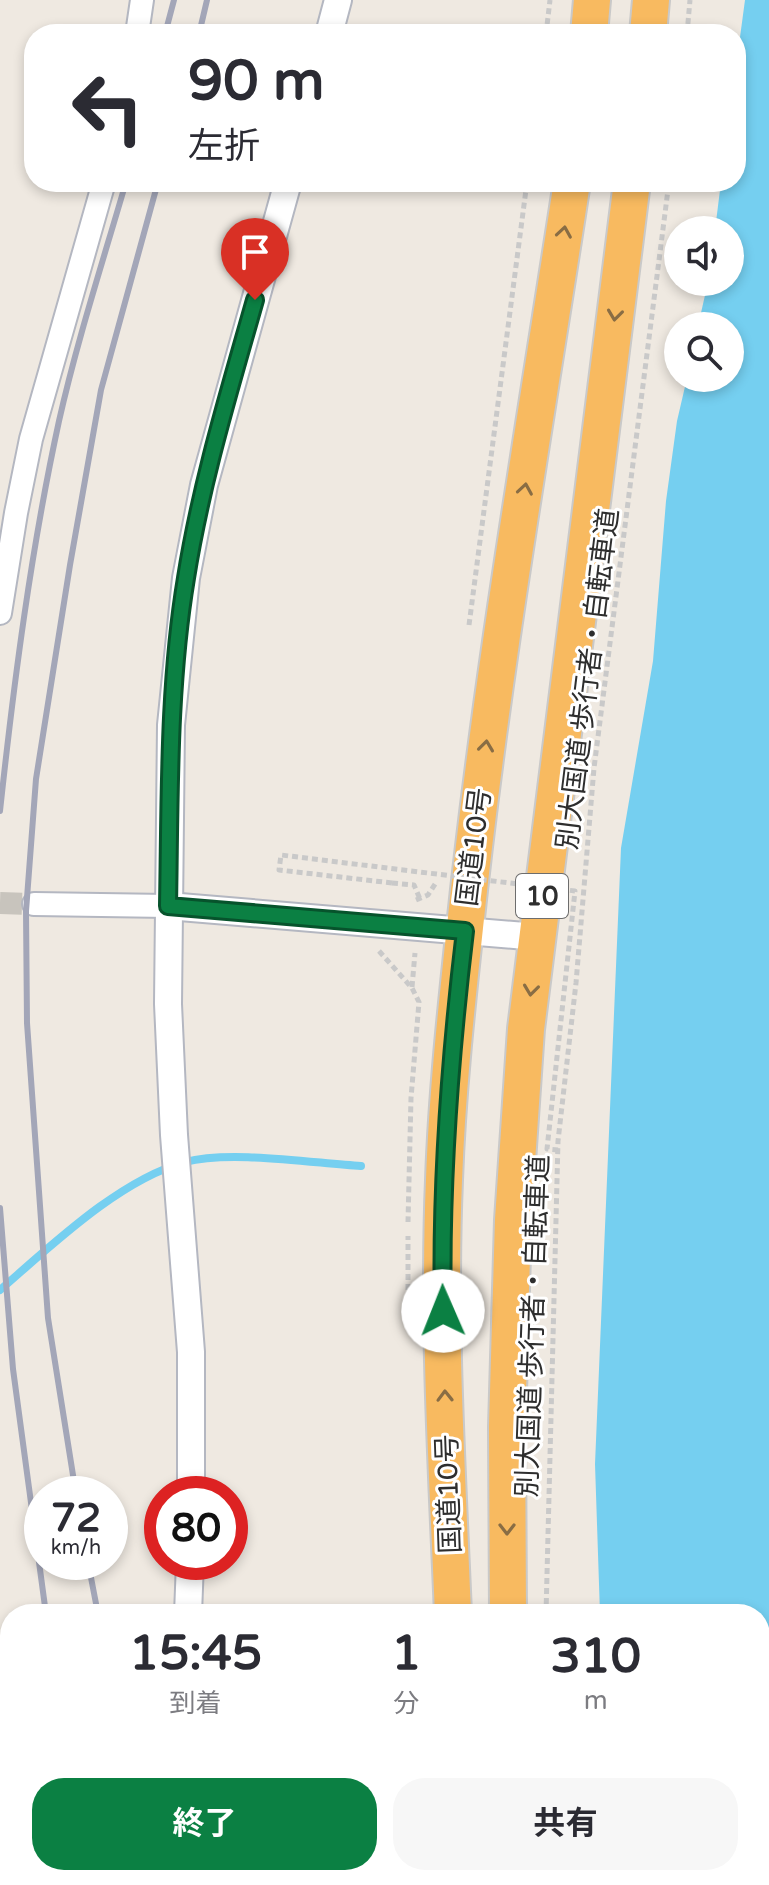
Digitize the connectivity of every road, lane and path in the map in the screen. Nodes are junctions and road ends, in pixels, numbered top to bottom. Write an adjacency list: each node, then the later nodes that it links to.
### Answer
1 (142, 0): 7 (street)
2 (338, 0): 8 (street)
3 (550, 0): 9 (path)
4 (592, 0): 10 (highway)
5 (651, 0): 11 (highway)
6 (690, 0): 12 (path)
7 (138, 24)
8 (332, 24)
9 (547, 24)
10 (590, 24)
11 (649, 24)
12 (688, 24)
13 (101, 192): 19 (street)
14 (285, 192): 25 (street)
15 (526, 192): 20 (path)
16 (570, 192): 26 (highway, 国道10号, one-way to 16)
17 (631, 192): 27 (highway, 国道10号 / 10, one-way to 27)
18 (668, 192): 29 (path, 別大国道 歩行者・自転車道)
19 (0, 613)
20 (468, 634)
21 (440, 864): 22 (path)
22 (420, 898): 23 (path); 29 (path, bridge)
23 (412, 902)
24 (34, 904): 25 (street)
25 (168, 906): 26 (street); 31 (street)
26 (465, 931): 27 (street); 34 (highway, 国道10号, one-way to 26)
27 (537, 937): 35 (highway, 国道10号 / 10, one-way to 35)
28 (372, 947): 30 (path)
29 (558, 1150): 36 (path, 別大国道 歩行者・自転車道)
30 (408, 1300)
31 (191, 1476)
32 (189, 1580): 33 (street)
33 (188, 1604)
34 (453, 1604)
35 (508, 1604)
36 (546, 1604)

